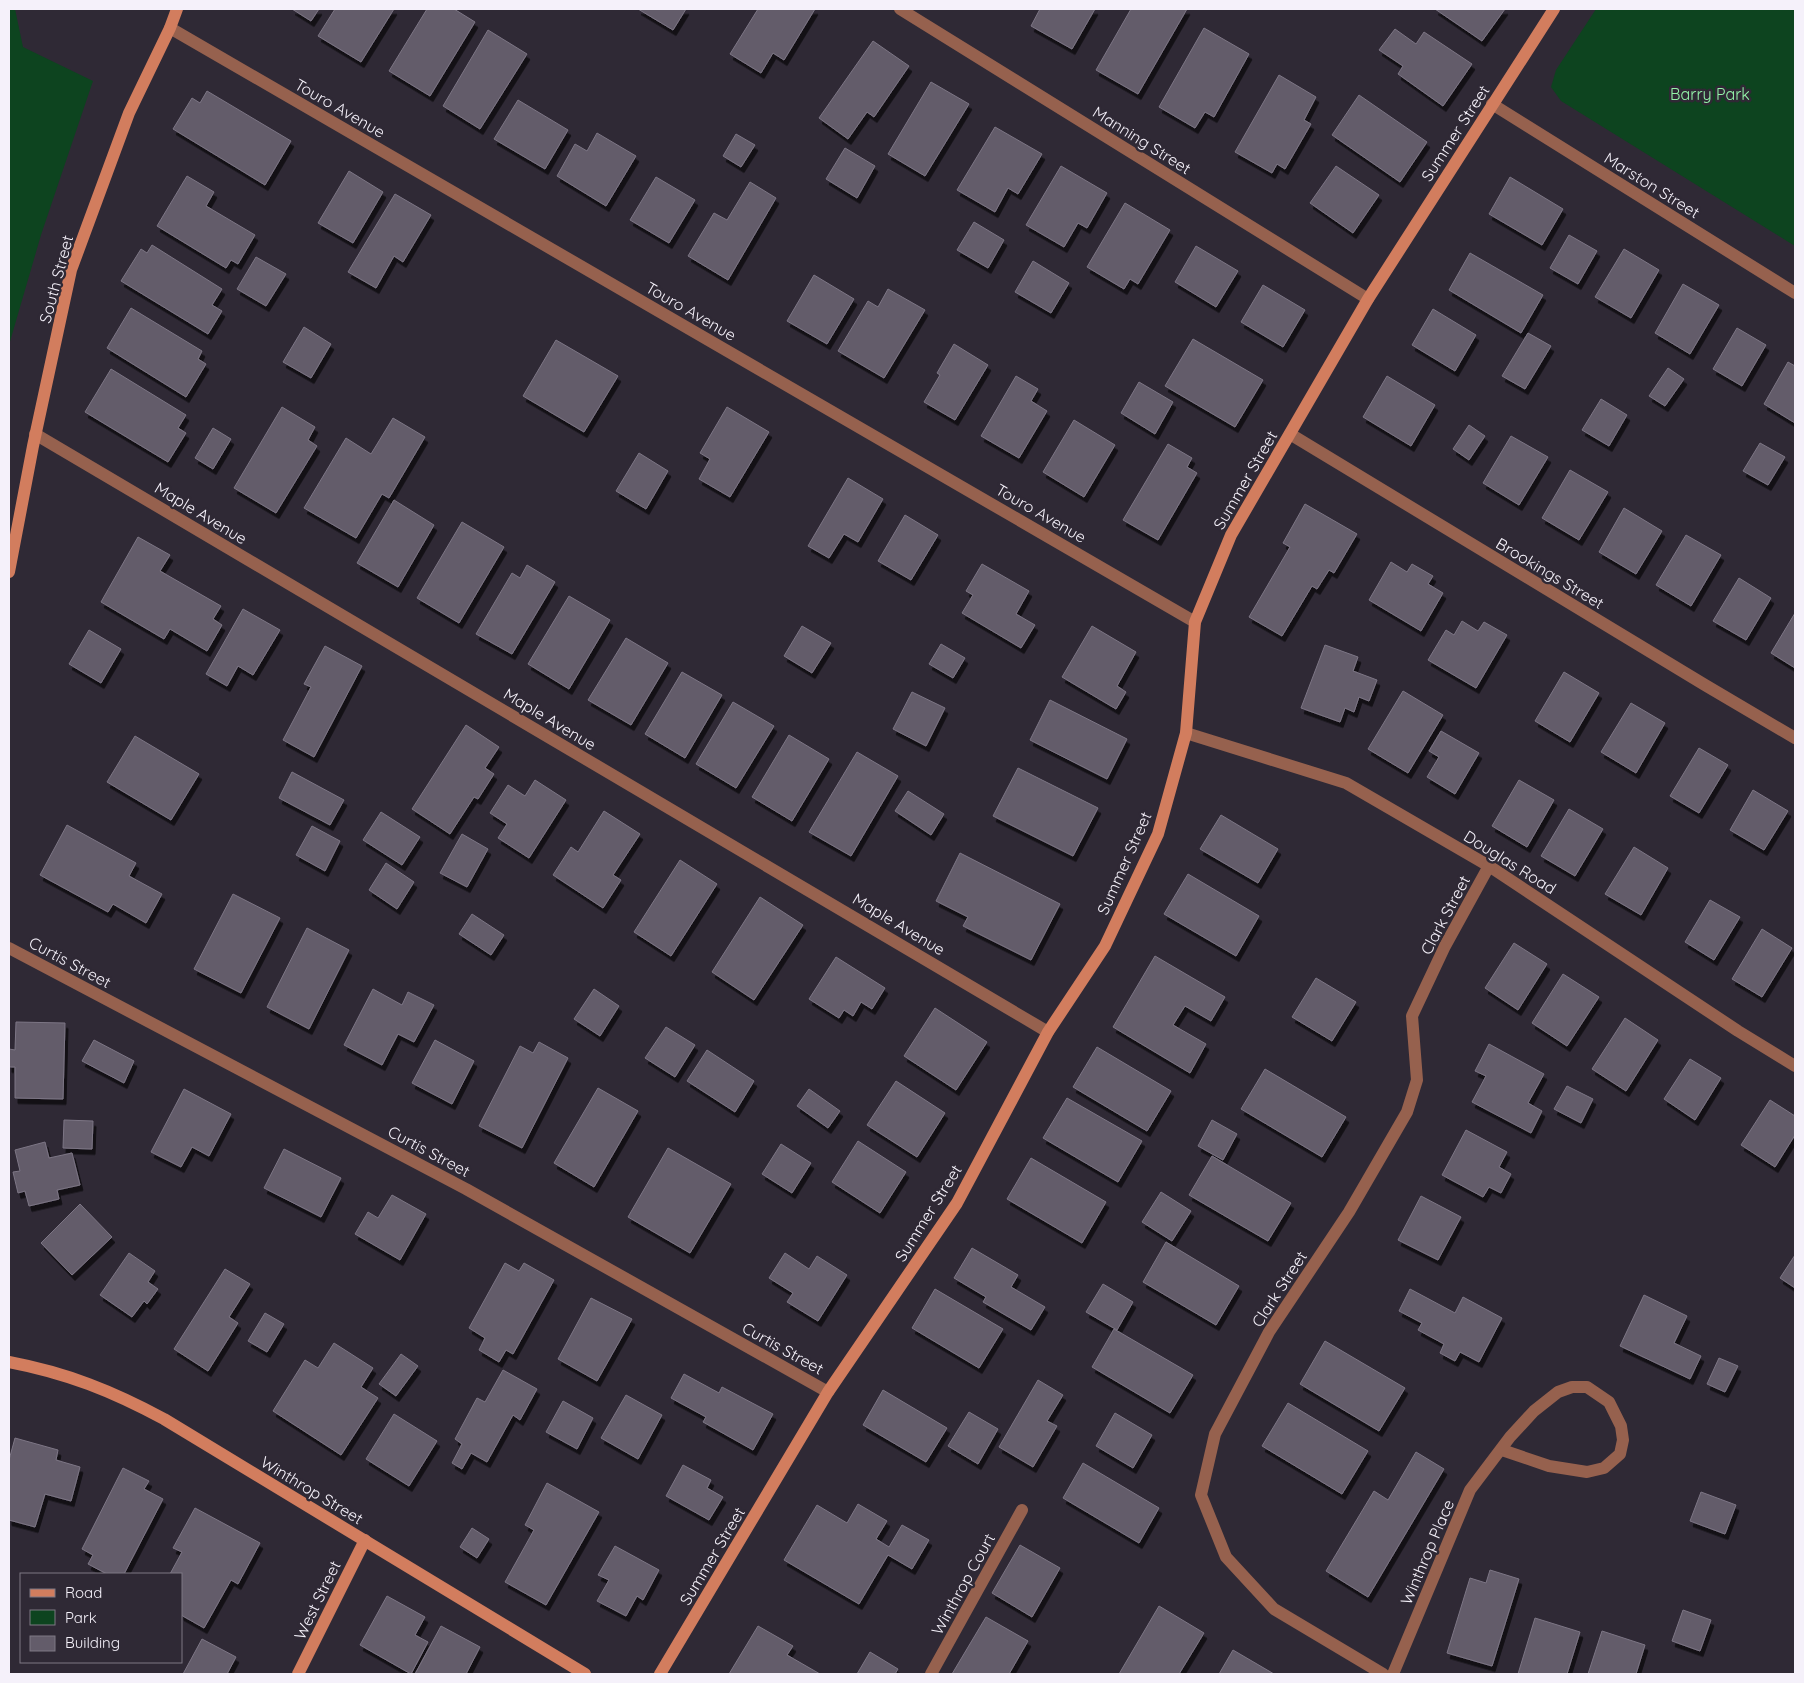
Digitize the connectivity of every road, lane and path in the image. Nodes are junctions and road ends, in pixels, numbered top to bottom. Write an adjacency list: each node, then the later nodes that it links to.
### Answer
1 (177, 9): 4 (street, South Street)
2 (900, 9): 7 (street, Manning Street)
3 (1554, 9): 5 (street, Summer Street)
4 (170, 28): 8 (street, South Street); 11 (street, Touro Avenue)
5 (1492, 104): 6 (street, Marston Street); 7 (street, Summer Street)
6 (1795, 293)
7 (1368, 299): 9 (street, Summer Street)
8 (36, 434): 10 (street, South Street); 16 (street, Maple Avenue)
9 (1290, 434): 11 (street, Summer Street); 13 (street, Brookings Street)
10 (9, 572)
11 (1196, 622): 12 (street, Summer Street)
12 (1186, 734): 14 (street, Douglas Road); 16 (street, Summer Street)
13 (1795, 738)
14 (1490, 866): 17 (street, Douglas Road); 27 (street, Clark Street)
15 (9, 948): 19 (street, Curtis Street)
16 (1048, 1032): 19 (street, Summer Street)
17 (1795, 1066)
18 (9, 1362): 22 (street, Winthrop Street)
19 (828, 1392): 25 (street, Summer Street)
20 (1502, 1450): 20 (street, Winthrop Place); 28 (street, Winthrop Place)
21 (1022, 1510): 26 (street, Winthrop Court)
22 (365, 1540): 23 (street, West Street); 24 (street, Winthrop Street)
23 (298, 1674)
24 (585, 1674)
25 (660, 1674)
26 (931, 1674)
27 (1383, 1674)
28 (1394, 1674)

